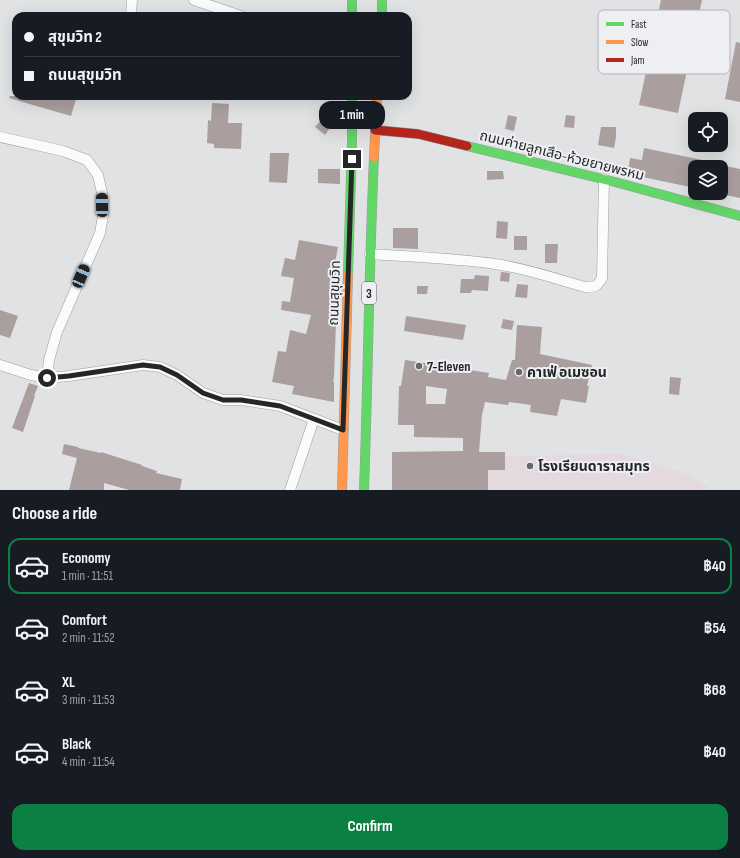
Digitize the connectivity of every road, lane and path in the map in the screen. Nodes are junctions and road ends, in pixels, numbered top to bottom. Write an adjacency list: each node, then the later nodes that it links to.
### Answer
1 (132, 0): 5 (street)
2 (194, 0): 6 (street)
3 (352, 0): 7 (main road)
4 (382, 0): 8 (main road)
5 (131, 12)
6 (229, 12)
7 (352, 12)
8 (382, 12)
9 (352, 100): 19 (main road, ถนนสุขุมวิท / 3)
10 (377, 100): 11 (main road, 3)
11 (375, 130): 13 (main road, ถนนค่ายลูกเสึอ-ห้วยยายพรหม); 15 (main road, 3)
12 (0, 137): 17 (street)
13 (604, 179): 14 (main road, ถนนค่ายลูกเสึอ-ห้วยยายพรหม); 15 (street)
14 (740, 216)
15 (370, 254): 22 (main road, 3)
16 (0, 365): 17 (street)
17 (47, 378): 18 (street)
18 (314, 419): 19 (street); 20 (street)
19 (343, 430): 21 (main road, ถนนสุขุมวิท / 3)
20 (290, 490)
21 (342, 490)
22 (364, 490)

